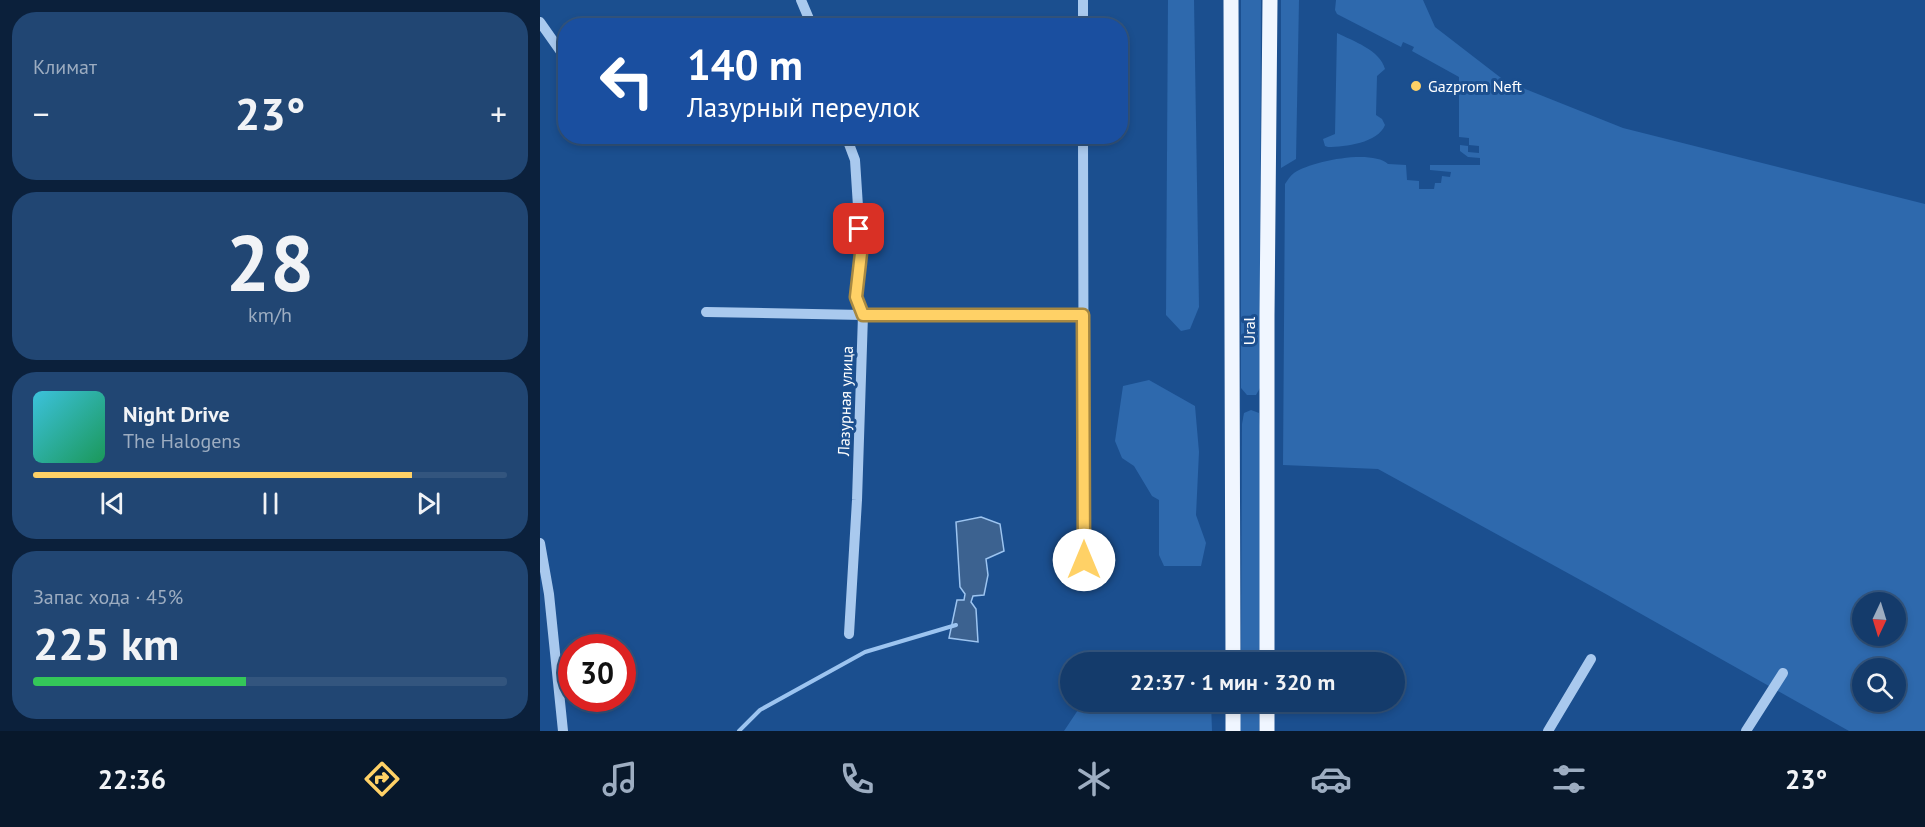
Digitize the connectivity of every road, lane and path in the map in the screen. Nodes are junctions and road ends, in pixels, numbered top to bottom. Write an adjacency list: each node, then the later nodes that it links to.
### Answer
1 (801, 0): 5 (street)
2 (1083, 0): 6 (street)
3 (1231, 0): 17 (main road, Ural)
4 (1270, 0): 18 (main road, Ural)
5 (809, 18)
6 (1083, 18)
7 (540, 22): 8 (street)
8 (558, 48)
9 (849, 144): 12 (street, Лазурная улица)
10 (1083, 144): 13 (street)
11 (706, 312): 12 (street)
12 (863, 315): 13 (street); 16 (street, Лазурная улица)
13 (1083, 315): 15 (street)
14 (540, 543): 23 (street)
15 (1084, 560)
16 (849, 634)
17 (1233, 652)
18 (1267, 652)
19 (1591, 659): 26 (street)
20 (1783, 673): 27 (street)
21 (1233, 712): 24 (main road)
22 (1267, 712): 25 (main road)
23 (563, 731)
24 (1233, 731)
25 (1267, 731)
26 (1548, 731)
27 (1746, 731)

